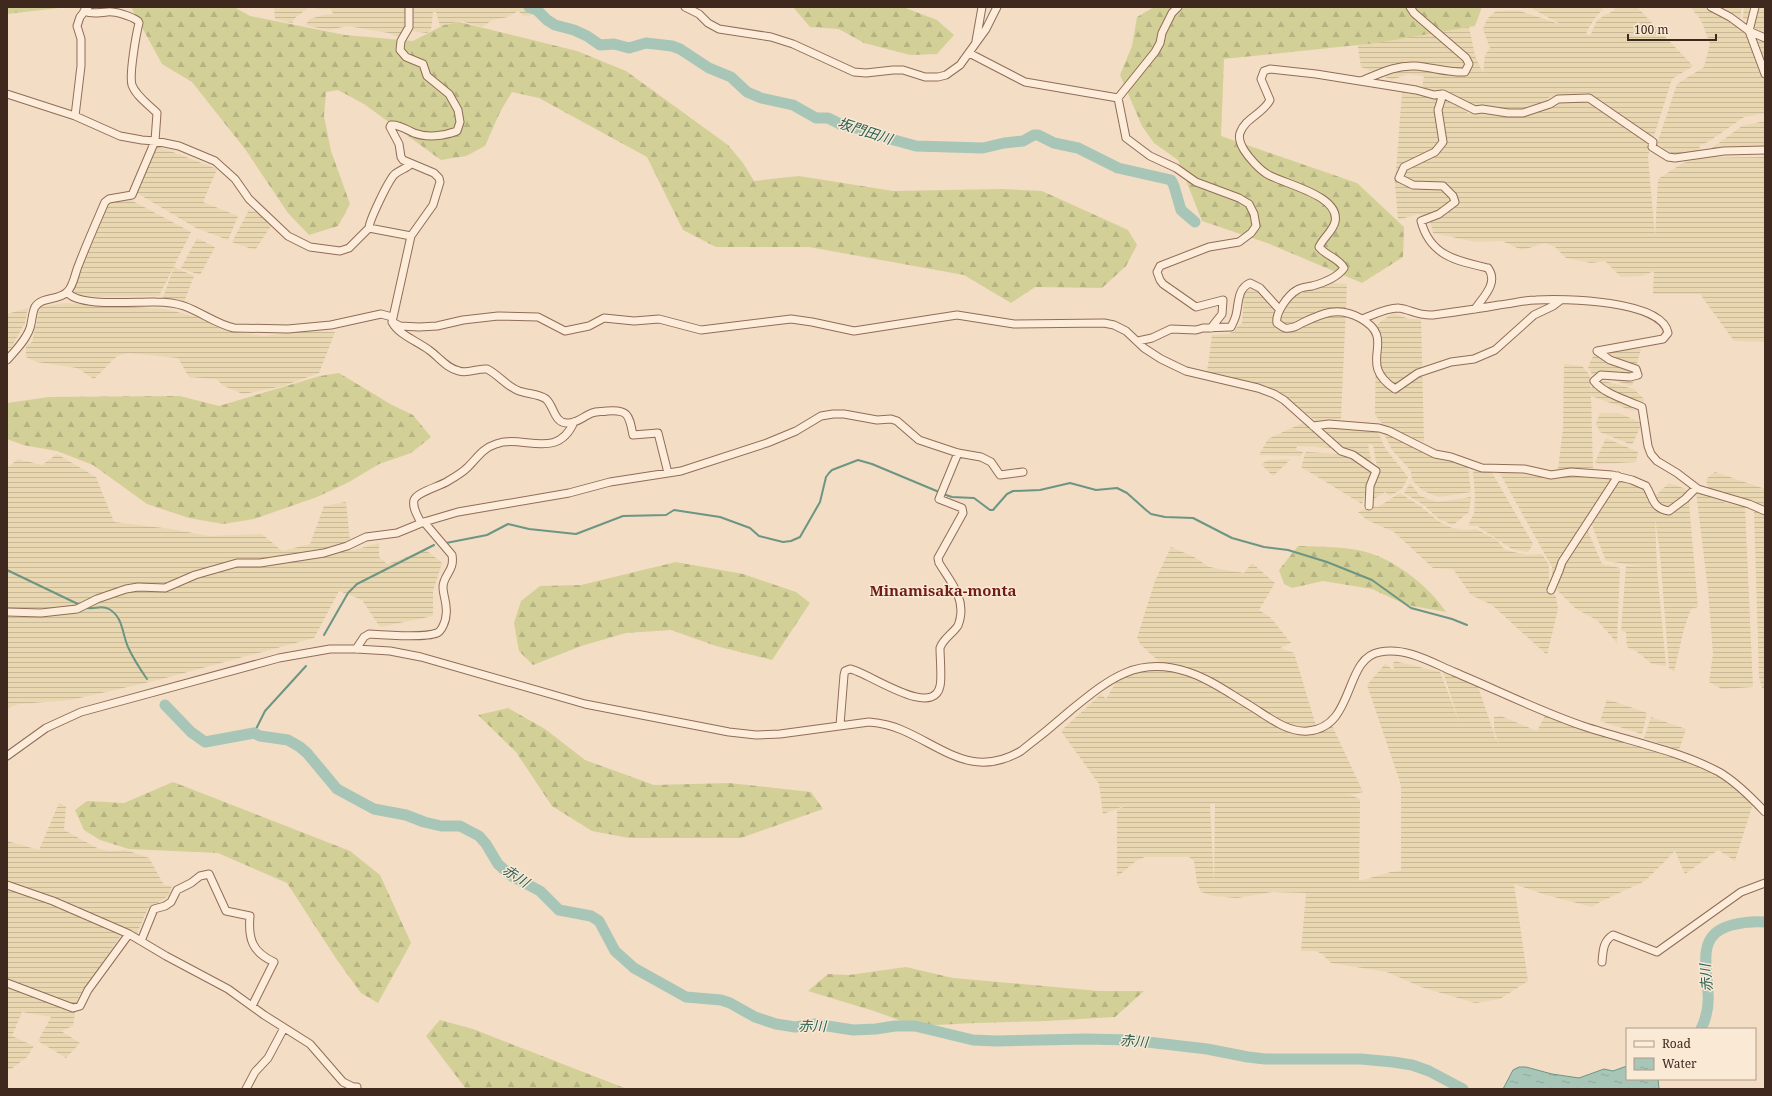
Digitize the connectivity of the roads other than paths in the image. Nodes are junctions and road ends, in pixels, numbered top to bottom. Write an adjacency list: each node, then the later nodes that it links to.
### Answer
1 (409, 7): 22 (street)
2 (685, 7): 13 (street)
3 (982, 7): 12 (street)
4 (997, 7): 12 (street)
5 (1178, 7): 18 (street)
6 (1410, 7): 15 (street)
7 (1711, 7): 10 (street)
8 (1755, 7): 10 (street)
9 (86, 9): 19 (street); 20 (street)
10 (1749, 31): 11 (street); 14 (street)
11 (1765, 38)
12 (976, 41): 13 (street)
13 (969, 53): 18 (street)
14 (1765, 74)
15 (1361, 82): 17 (street); 27 (street)
16 (7, 94): 19 (street)
17 (1443, 94): 21 (street); 28 (street)
18 (1118, 98): 31 (street)
19 (75, 116): 20 (street)
20 (155, 141): 23 (street); 25 (street)
21 (1765, 150)
22 (411, 164): 23 (street); 24 (street)
23 (369, 228): 24 (street)
24 (411, 236): 30 (street)
25 (67, 292): 30 (street); 33 (street)
26 (1561, 300): 28 (street); 29 (street); 40 (street)
27 (1279, 309): 29 (street); 31 (street)
28 (1475, 309): 29 (street)
29 (1362, 319)
30 (392, 320): 32 (street); 34 (street)
31 (1211, 328): 32 (street)
32 (1138, 341): 35 (street)
33 (7, 360)
34 (574, 422): 38 (street); 43 (street)
35 (1313, 426): 39 (street); 41 (street)
36 (958, 452): 37 (street); 38 (street); 47 (street)
37 (1023, 472)
38 (668, 473): 43 (street)
39 (1618, 476): 40 (street); 44 (street)
40 (1696, 488): 42 (street)
41 (1369, 506)
42 (1765, 511)
43 (422, 522): 45 (street); 46 (street)
44 (1551, 590)
45 (7, 612)
46 (356, 649): 47 (street); 48 (street)
47 (840, 725): 49 (street)
48 (7, 756)
49 (1765, 812)
50 (1765, 883): 54 (street)
51 (7, 885): 52 (street)
52 (129, 934): 53 (street); 55 (street)
53 (141, 941): 56 (street); 56 (street)
54 (1602, 962)
55 (7, 983)
56 (252, 1006): 57 (street)
57 (284, 1028): 58 (street); 59 (street)
58 (358, 1087)
59 (246, 1089)

